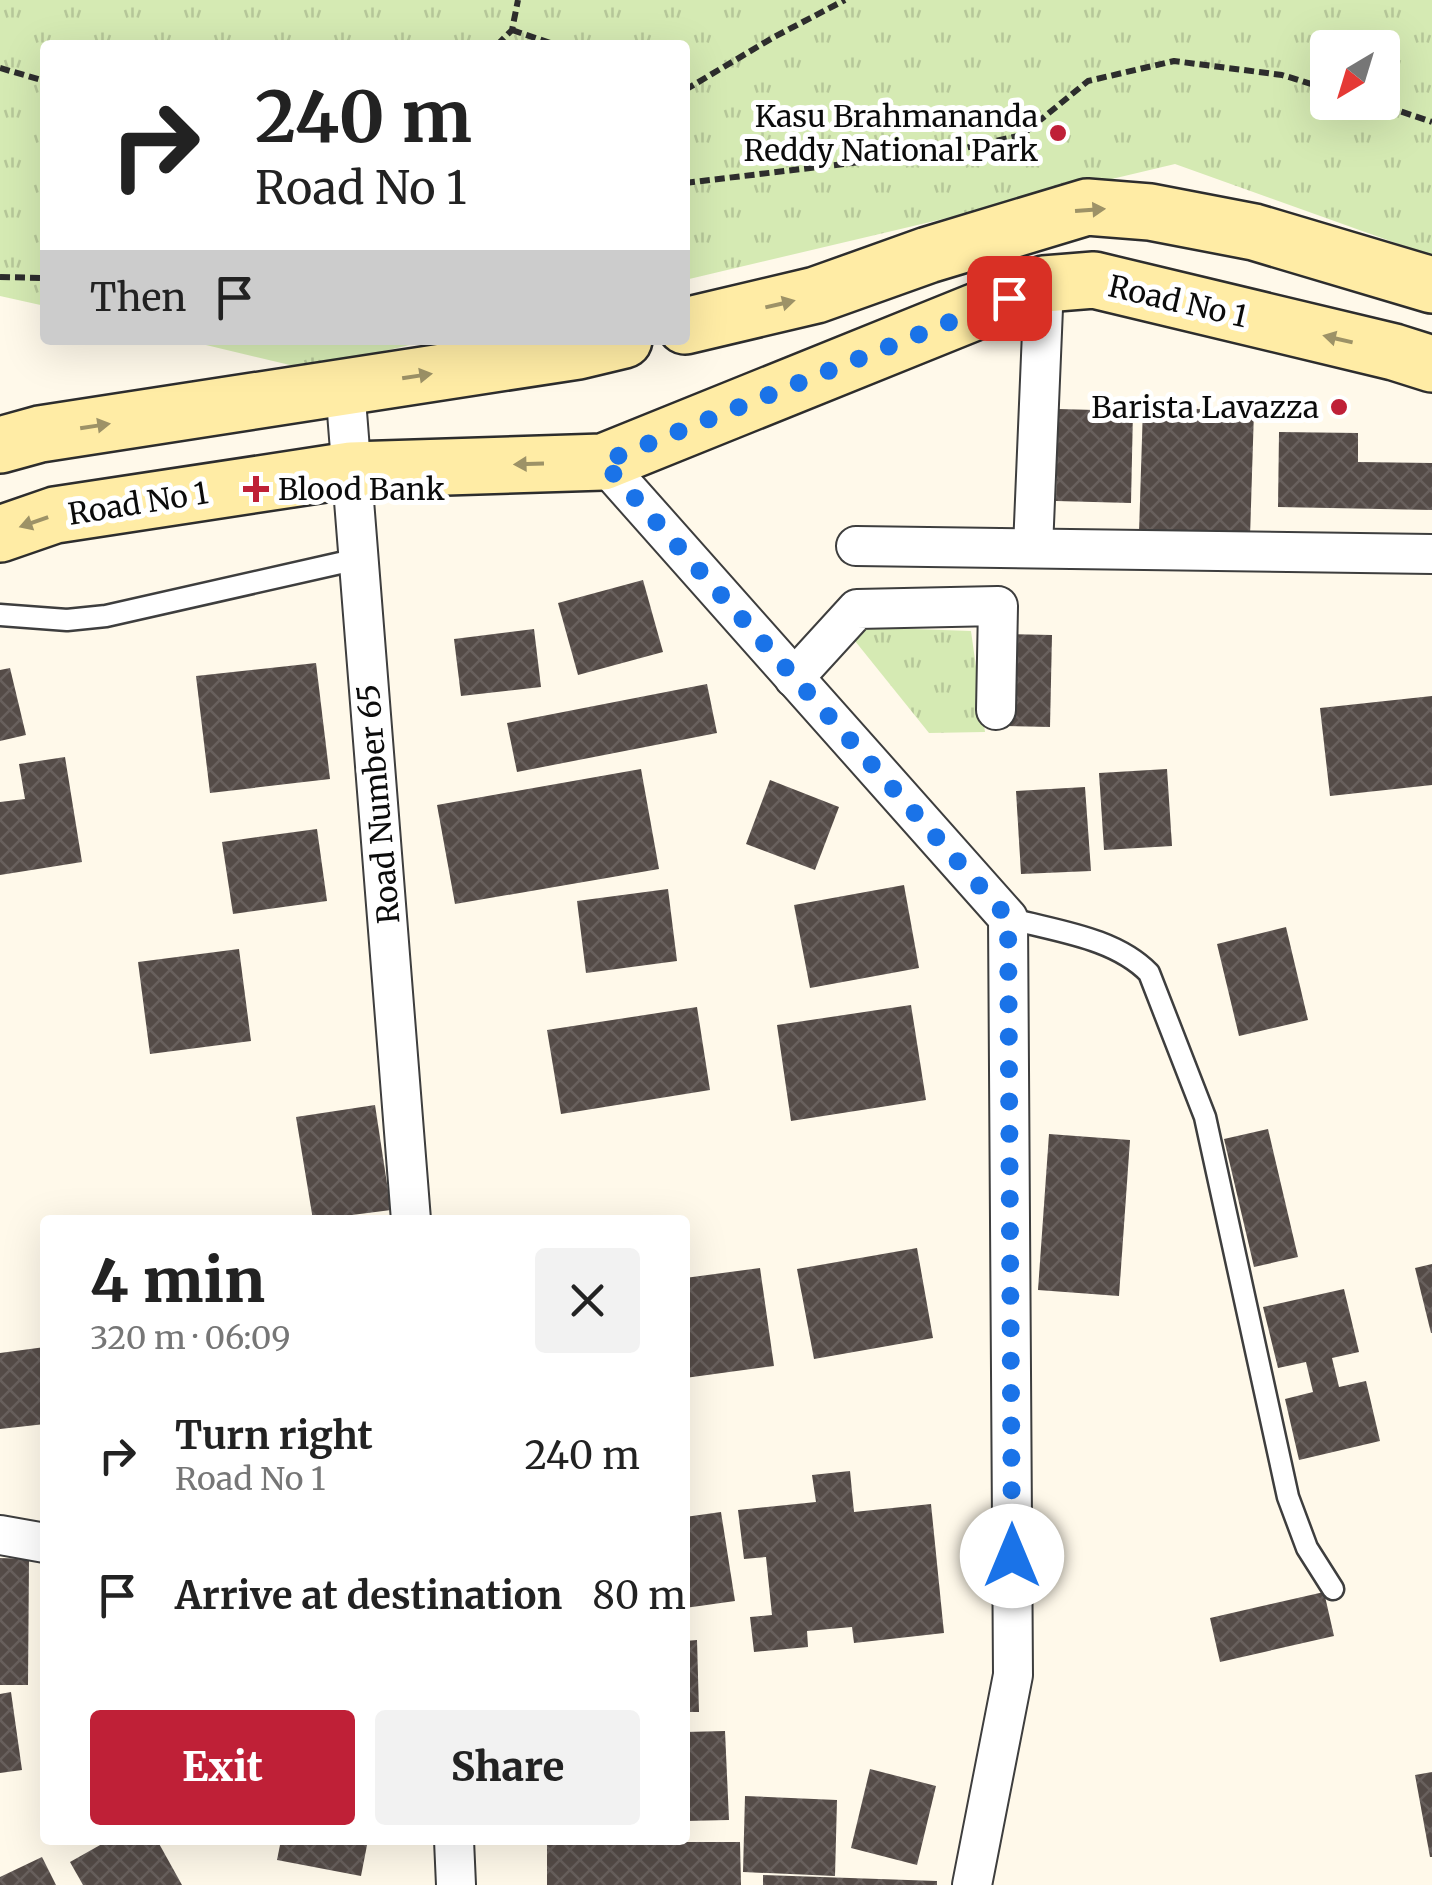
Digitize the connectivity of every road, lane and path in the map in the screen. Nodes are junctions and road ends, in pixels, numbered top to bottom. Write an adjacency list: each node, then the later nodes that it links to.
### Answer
1 (518, 0): 3 (path)
2 (845, 0): 9 (path)
3 (512, 30): 4 (path); 5 (path)
4 (501, 40)
5 (541, 40)
6 (0, 68): 7 (path)
7 (40, 80)
8 (1310, 83): 12 (path)
9 (690, 87)
10 (1400, 111): 11 (path)
11 (1432, 122)
12 (690, 182)
13 (0, 277): 14 (path)
14 (40, 278)
15 (1044, 284): 19 (main road, Road No 1, one-way to 15); 22 (main road, Road No 1); 26 (street)
16 (1432, 285): 17 (main road, one-way to 16)
17 (690, 325)
18 (603, 345): 20 (main road, one-way to 18)
19 (1432, 364)
20 (345, 388): 21 (main road, one-way to 20); 23 (street, Road Number 65)
21 (0, 446)
22 (603, 462): 23 (main road, Road No 1, one-way to 23); 30 (street)
23 (351, 470): 24 (main road, Road No 1, one-way to 24); 28 (street, Road Number 65)
24 (0, 534)
25 (856, 546): 26 (street)
26 (1033, 548): 27 (street)
27 (1432, 554)
28 (358, 559): 29 (lane); 33 (street, Road Number 65)
29 (0, 615)
30 (794, 678): 31 (street); 32 (street)
31 (996, 710)
32 (1008, 918): 36 (lane); 39 (street)
33 (411, 1215)
34 (0, 1535): 35 (street)
35 (40, 1542)
36 (1333, 1589)
37 (454, 1845): 38 (street)
38 (456, 1885)
39 (972, 1885)

